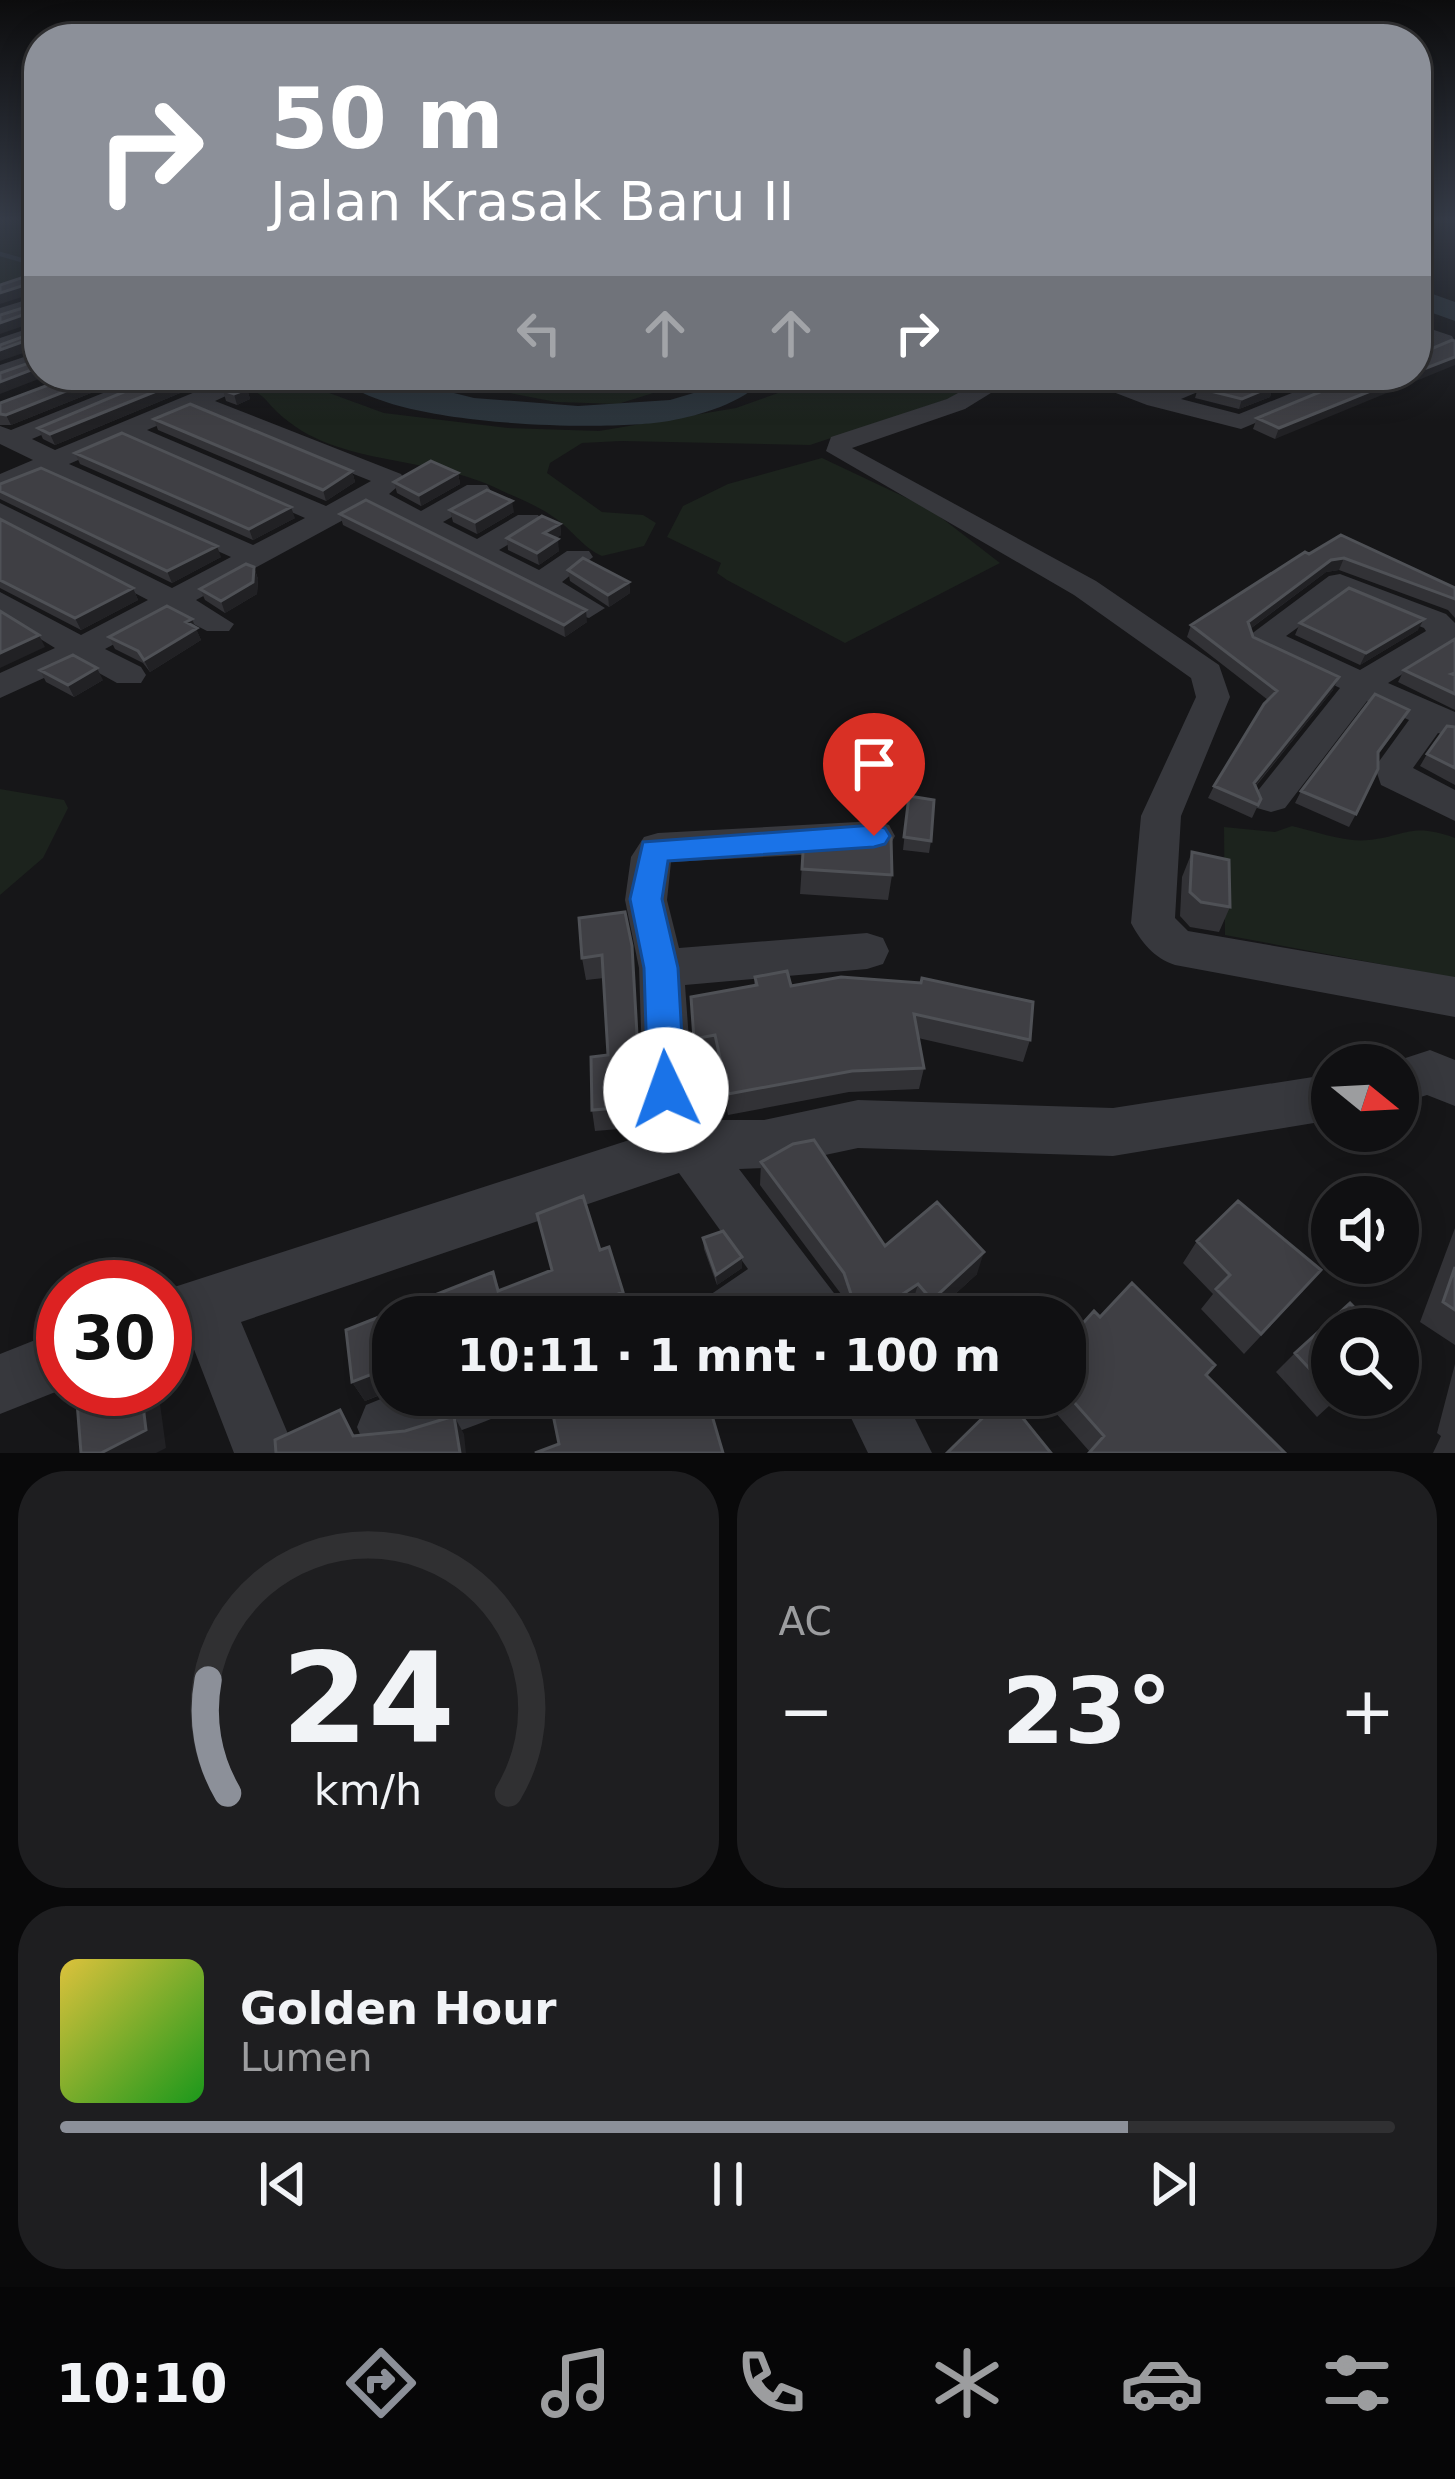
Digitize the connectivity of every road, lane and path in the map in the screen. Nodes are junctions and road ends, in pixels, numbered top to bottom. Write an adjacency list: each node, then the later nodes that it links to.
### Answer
1 (128, 390): 12 (street)
2 (220, 390): 10 (street)
3 (981, 390): 39 (street)
4 (1128, 390): 9 (street)
5 (1184, 390): 9 (street)
6 (1284, 390): 8 (street)
7 (1321, 390): 8 (street)
8 (1301, 398): 9 (street)
9 (1156, 400)
10 (194, 401): 11 (street); 16 (street)
11 (126, 430): 13 (street); 18 (street)
12 (5, 436): 13 (street)
13 (51, 462): 14 (street); 22 (street)
14 (0, 484)
15 (477, 491): 20 (street)
16 (369, 495): 18 (street); 20 (street)
17 (0, 511): 25 (street)
18 (327, 517): 22 (street)
19 (528, 521): 21 (street)
20 (422, 522): 21 (street)
21 (477, 550): 24 (street)
22 (254, 556): 25 (street)
23 (578, 557): 24 (street)
24 (541, 583): 27 (street)
25 (171, 600): 28 (street); 29 (street)
26 (0, 601): 29 (street)
27 (589, 608)
28 (218, 624)
29 (80, 649): 30 (street); 32 (street)
30 (129, 675)
31 (1362, 684): 31 (street); 33 (street); 34 (street)
32 (0, 688)
33 (1443, 721): 35 (street)
34 (1271, 798)
35 (1455, 807)
36 (874, 836): 38 (street)
37 (867, 951): 38 (street)
38 (661, 968): 43 (street)
39 (1455, 998)
40 (1419, 1075): 41 (street)
41 (1455, 1084)
42 (1311, 1100): 43 (street)
43 (690, 1145): 44 (street); 45 (street)
44 (800, 1296)
45 (192, 1309)
46 (192, 1323): 52 (street)
47 (36, 1370): 48 (street)
48 (0, 1384)
49 (419, 1416): 51 (street)
50 (881, 1416): 53 (street)
51 (388, 1427)
52 (265, 1453)
53 (901, 1453)

